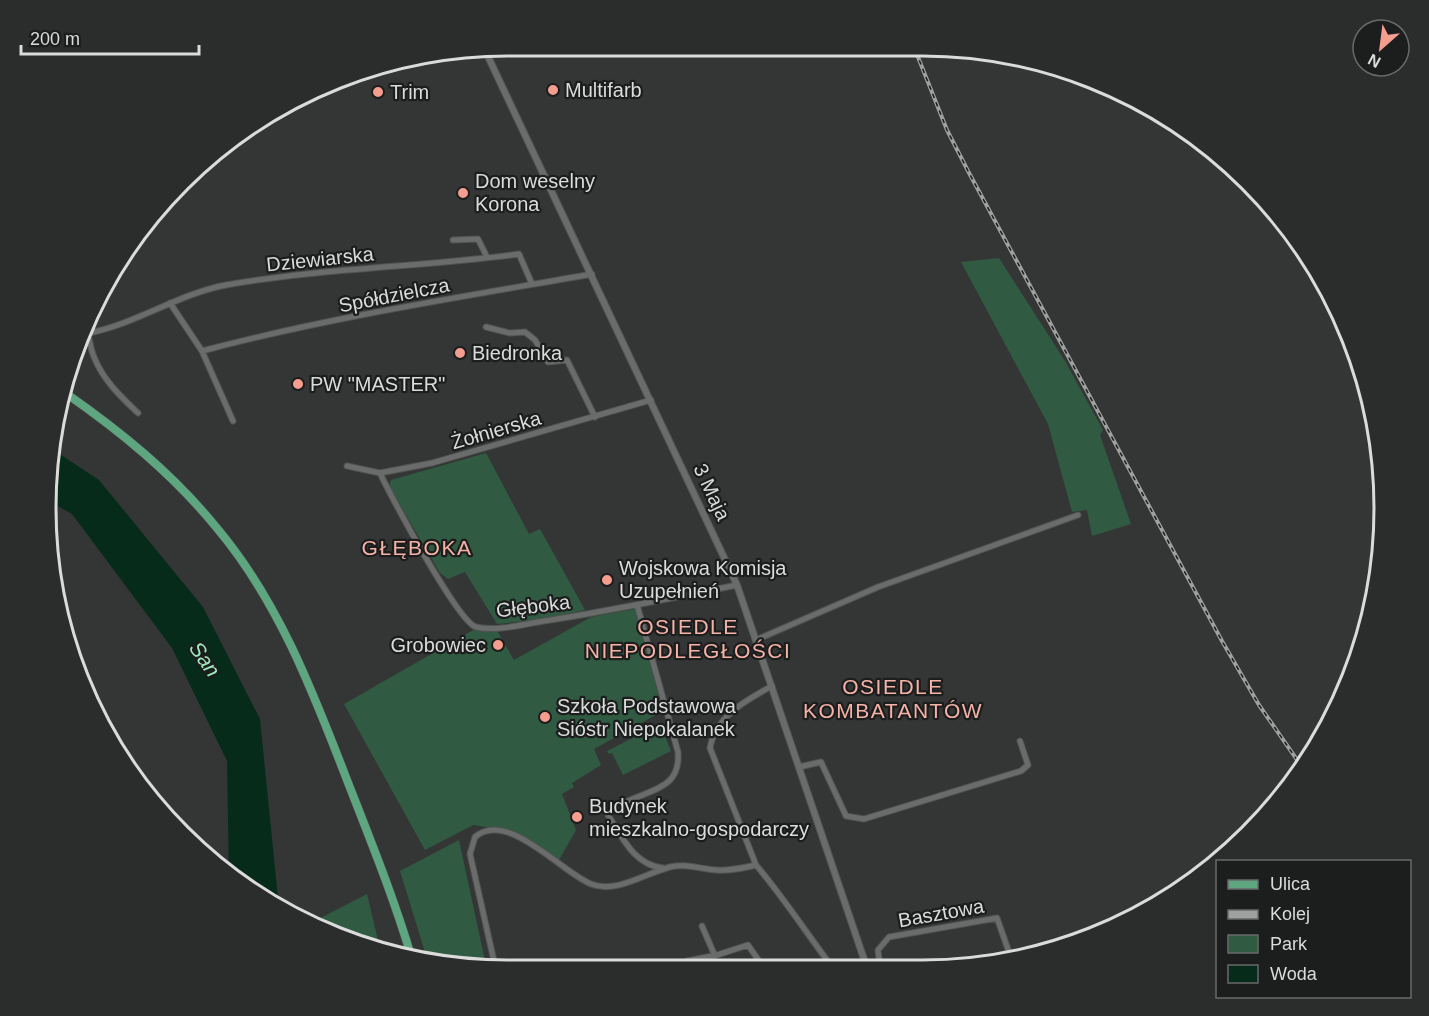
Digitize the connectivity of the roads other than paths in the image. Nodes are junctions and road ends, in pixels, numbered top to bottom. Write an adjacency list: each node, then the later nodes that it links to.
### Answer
1 (487, 56): 4 (street, 3 Maja)
2 (453, 240): 3 (street)
3 (487, 257): 5 (street, Dziewiarska); 6 (street, Dziewiarska)
4 (592, 274): 5 (street, Spółdzielcza); 12 (street, 3 Maja)
5 (532, 284): 10 (street, Spółdzielcza)
6 (170, 303): 8 (street, Dziewiarska); 10 (street)
7 (486, 327): 14 (street)
8 (91, 333)
9 (90, 336): 13 (street)
10 (202, 351): 15 (street)
11 (70, 396): 30 (main road)
12 (651, 400): 14 (street, Żołnierska); 19 (street, 3 Maja)
13 (138, 413)
14 (595, 417): 17 (street, Żołnierska)
15 (233, 421)
16 (347, 466): 17 (street, Żołnierska)
17 (380, 473): 20 (street, Głęboka)
18 (1078, 515): 21 (street)
19 (737, 585): 20 (street, Głęboka); 21 (street, 3 Maja)
20 (637, 605): 25 (street)
21 (756, 640): 22 (street, 3 Maja)
22 (772, 687): 24 (street, 3 Maja); 27 (street)
23 (1020, 741): 24 (street)
24 (799, 767): 37 (street, 3 Maja)
25 (624, 803)
26 (608, 815): 28 (street)
27 (756, 865): 28 (street); 36 (street)
28 (665, 869): 33 (street)
29 (702, 926): 32 (street)
30 (409, 949)
31 (1009, 952): 38 (street, Basztowa)
32 (715, 956): 34 (street); 35 (street)
33 (494, 960)
34 (693, 960)
35 (758, 960)
36 (827, 960)
37 (864, 960)
38 (879, 960)

